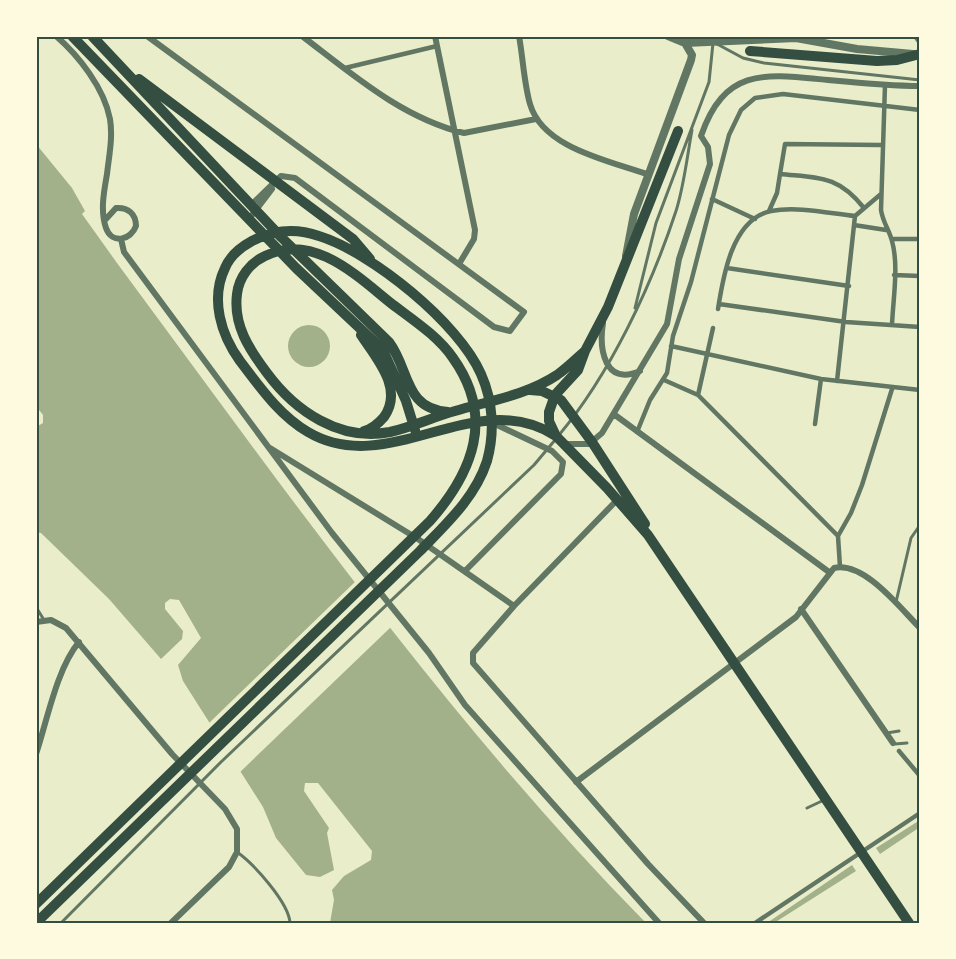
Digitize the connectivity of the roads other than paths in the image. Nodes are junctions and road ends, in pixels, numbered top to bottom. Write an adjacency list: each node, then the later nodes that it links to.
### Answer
1 (56, 36): 37 (street)
2 (72, 36): 35 (main road)
3 (92, 36): 16 (main road)
4 (147, 36): 44 (street)
5 (302, 36): 17 (street)
6 (435, 36): 13 (street)
7 (519, 36): 23 (street)
8 (668, 36): 11 (street)
9 (915, 36): 12 (street)
10 (711, 38): 11 (street); 15 (street); 18 (lane); 24 (lane)
11 (685, 43): 30 (street)
12 (920, 43)
13 (437, 46): 17 (street); 25 (street)
14 (750, 51): 15 (main road)
15 (919, 54)
16 (121, 67): 35 (main road); 47 (main road)
17 (345, 68): 25 (street)
18 (920, 80)
19 (885, 85): 20 (street); 21 (street); 27 (street)
20 (920, 86)
21 (884, 106): 22 (street); 28 (street); 32 (street)
22 (920, 110)
23 (536, 119): 25 (street); 30 (street)
24 (692, 130): 27 (lane); 51 (lane); 51 (lane)
25 (454, 131): 44 (street)
26 (678, 131): 45 (main road)
27 (701, 136): 61 (street)
28 (881, 145): 29 (street); 31 (street)
29 (780, 174): 33 (street); 34 (street)
30 (649, 175): 45 (street)
31 (881, 194): 33 (street); 40 (street)
32 (712, 199): 38 (street); 58 (street)
33 (864, 208): 36 (street)
34 (769, 211): 36 (street); 38 (street)
35 (250, 212): 44 (street); 53 (main road); 70 (main road)
36 (855, 216): 39 (street)
37 (106, 219): 41 (street); 41 (street)
38 (755, 219): 46 (street)
39 (854, 225): 40 (street); 50 (street)
40 (885, 228): 42 (street)
41 (121, 239): 81 (street)
42 (892, 239): 43 (street); 48 (street)
43 (920, 240)
44 (459, 264)
45 (625, 267): 52 (main road)
46 (728, 268): 50 (street); 54 (street)
47 (380, 270): 77 (main road); 111 (main road)
48 (894, 274): 49 (street); 55 (street)
49 (920, 276)
50 (849, 286): 54 (street)
51 (634, 309): 112 (lane)
52 (604, 316): 59 (main road); 61 (street)
53 (351, 320): 74 (main road); 75 (main road)
54 (846, 322): 55 (street); 64 (street)
55 (892, 325): 56 (street)
56 (920, 327)
57 (713, 328): 60 (street)
58 (671, 346): 60 (street); 63 (street)
59 (585, 351): 66 (main road); 68 (main road)
60 (707, 355): 62 (street); 69 (street)
61 (640, 370): 71 (street)
62 (821, 379): 64 (street); 73 (street)
63 (664, 380): 69 (street); 76 (street)
64 (837, 381): 65 (street)
65 (892, 388): 67 (street); 84 (street)
66 (526, 390): 68 (main road); 70 (main road)
67 (920, 390)
68 (555, 395): 78 (main road); 79 (main road)
69 (698, 395): 84 (street)
70 (452, 412): 74 (main road)
71 (615, 415): 76 (street); 79 (street)
72 (483, 419): 77 (main road); 78 (main road); 86 (street)
73 (815, 424)
74 (414, 425): 75 (main road); 77 (main road)
75 (360, 432): 110 (main road)
76 (637, 432): 87 (street)
77 (417, 436)
78 (556, 436): 80 (main road)
79 (592, 442): 80 (street); 82 (main road)
80 (566, 444): 82 (main road)
81 (267, 447): 86 (street); 115 (street)
82 (618, 498): 89 (street); 96 (main road)
83 (920, 525): 88 (lane)
84 (838, 536): 85 (street)
85 (840, 567): 87 (street); 88 (street)
86 (465, 571): 89 (street)
87 (829, 572): 91 (street)
88 (895, 603): 94 (street)
89 (514, 606): 104 (street)
90 (36, 607): 92 (lane)
91 (801, 609): 96 (street); 98 (street)
92 (44, 620): 93 (street); 95 (street)
93 (36, 622)
94 (920, 628)
95 (79, 642): 102 (street); 109 (street)
96 (734, 663): 104 (street); 105 (main road)
97 (899, 731): 98 (lane)
98 (885, 732): 99 (street)
99 (893, 743): 100 (lane)
100 (907, 743)
101 (899, 751): 103 (street)
102 (36, 754)
103 (920, 776)
104 (576, 782): 116 (street)
105 (825, 799): 106 (lane); 108 (main road)
106 (807, 808)
107 (920, 813): 108 (street)
108 (860, 851): 117 (street); 118 (main road)
109 (237, 852): 113 (street); 114 (lane)
110 (36, 904)
111 (36, 923)
112 (61, 923)
113 (171, 923)
114 (290, 923)
115 (659, 923)
116 (704, 923)
117 (755, 923)
118 (909, 923)

